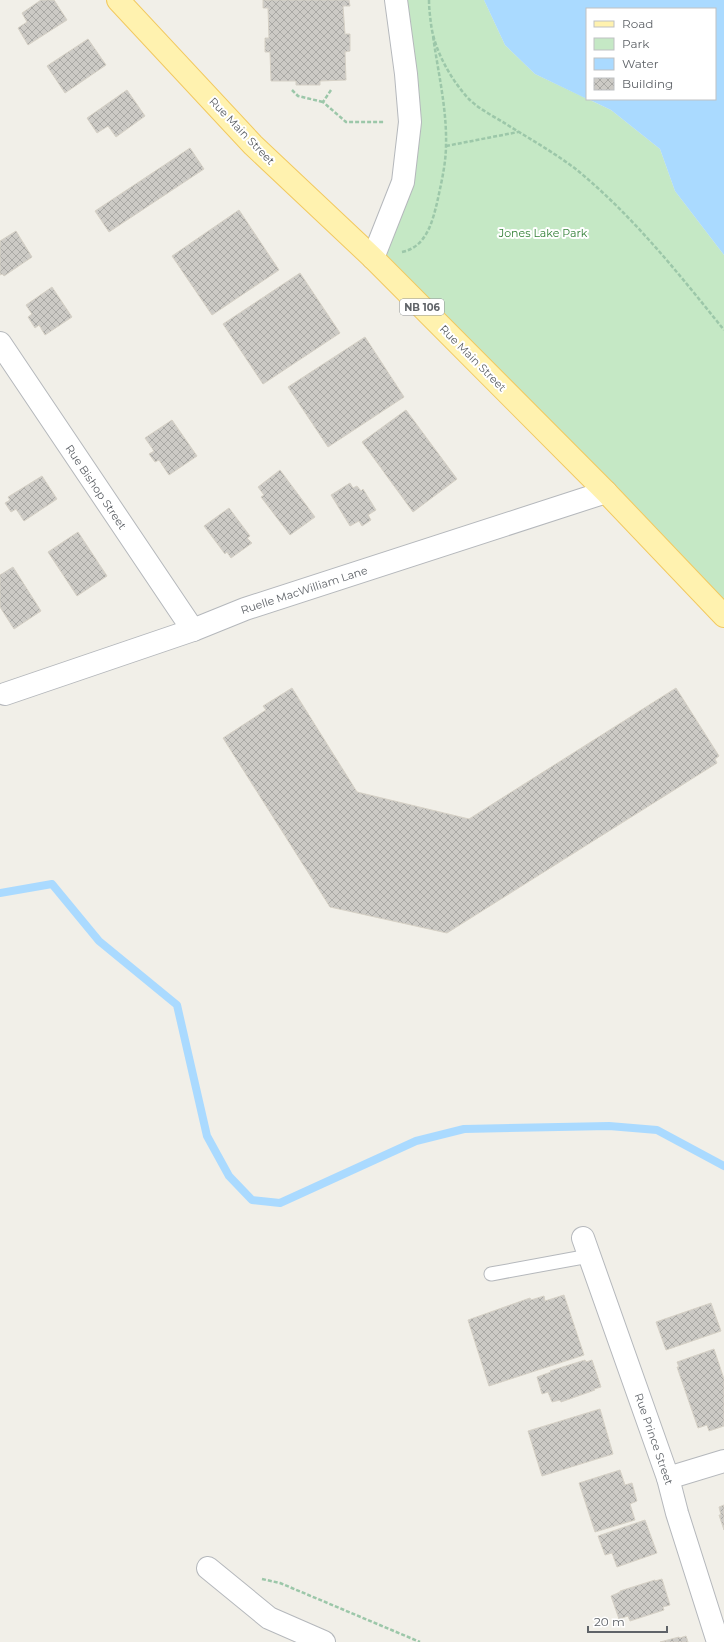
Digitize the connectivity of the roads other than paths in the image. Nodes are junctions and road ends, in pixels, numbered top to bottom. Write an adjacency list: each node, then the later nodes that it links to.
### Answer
1 (118, 0): 3 (main road, Rue Main Street / NB 106)
2 (396, 0): 3 (street)
3 (373, 258): 5 (main road, Rue Main Street / NB 106)
4 (0, 343): 7 (street, Rue Bishop Street)
5 (606, 492): 6 (main road, Rue Main Street / NB 106); 7 (street, Ruelle MacWilliam Lane)
6 (724, 616)
7 (193, 630): 8 (street, Ruelle MacWilliam Lane)
8 (5, 694)
9 (586, 1247): 10 (lane); 12 (street, Rue Prince Street)
10 (490, 1274)
11 (724, 1461): 12 (street)
12 (668, 1478): 15 (street, Rue Prince Street)
13 (208, 1568): 14 (street)
14 (324, 1642)
15 (718, 1642)

